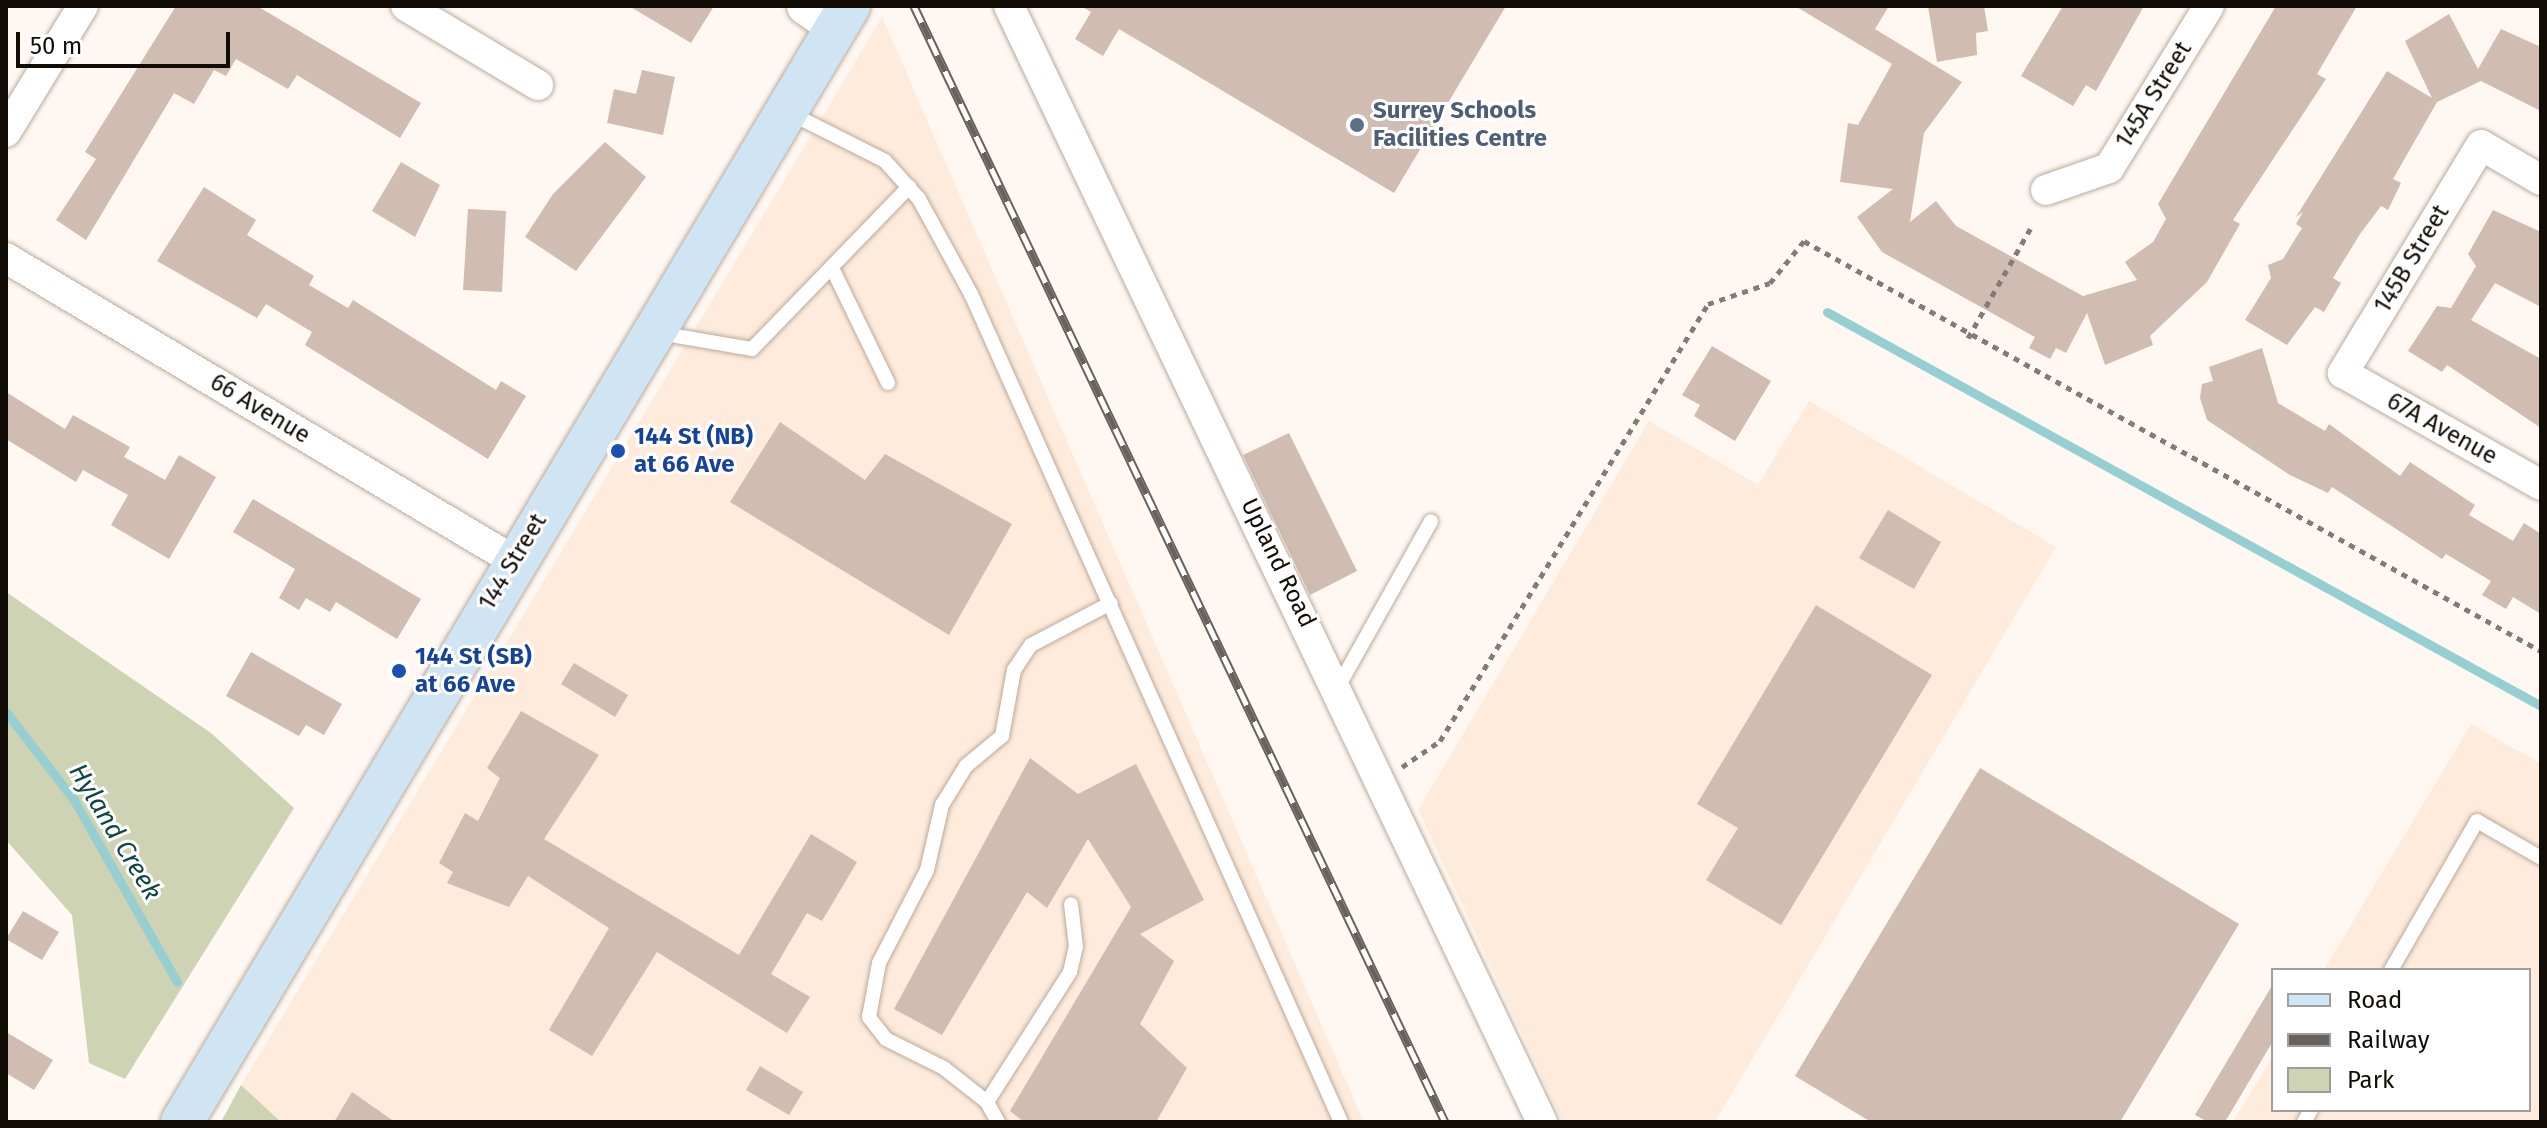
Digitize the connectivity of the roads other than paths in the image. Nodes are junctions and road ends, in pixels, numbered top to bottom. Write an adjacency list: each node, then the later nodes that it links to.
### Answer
1 (83, 6): 8 (street)
2 (406, 6): 6 (street)
3 (1009, 6): 21 (street, Upland Road)
4 (2209, 6): 11 (street, 145A Street)
5 (831, 13): 7 (main road, 144 Street)
6 (538, 85)
7 (786, 111): 10 (lane); 14 (main road, 144 Street)
8 (6, 132)
9 (2541, 180): 15 (street, 145B Street)
10 (909, 187): 13 (lane); 20 (lane)
11 (2046, 190)
12 (6, 258): 19 (street, 66 Avenue)
13 (832, 268): 14 (lane); 16 (lane)
14 (654, 333): 19 (main road, 144 Street)
15 (2343, 373): 17 (street, 67A Avenue)
16 (888, 383)
17 (2541, 485)
18 (1431, 521): 21 (lane)
19 (513, 560): 26 (main road, 144 Street)
20 (1111, 603): 25 (lane); 28 (lane)
21 (1338, 687): 29 (street, Upland Road)
22 (2541, 858): 24 (lane)
23 (1071, 904): 25 (lane)
24 (2392, 968)
25 (987, 1102): 27 (lane)
26 (182, 1122)
27 (998, 1122)
28 (1341, 1122)
29 (1542, 1122)

